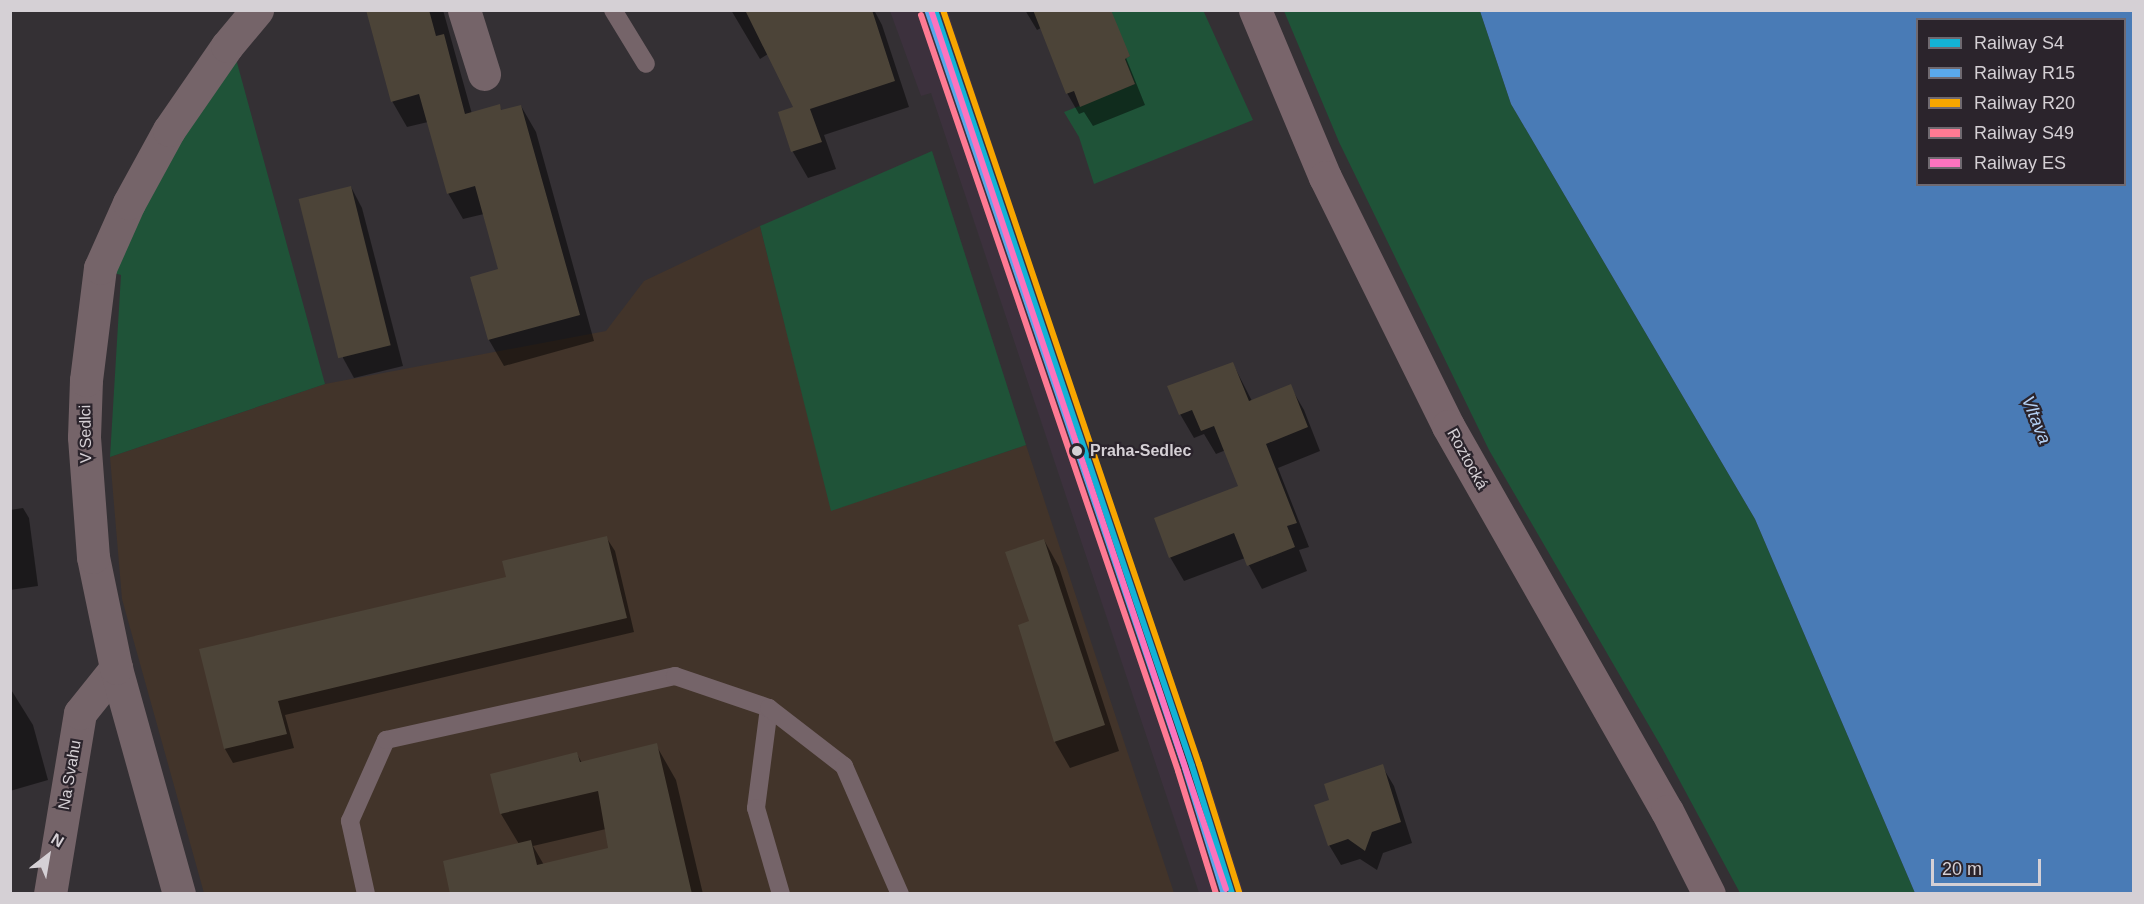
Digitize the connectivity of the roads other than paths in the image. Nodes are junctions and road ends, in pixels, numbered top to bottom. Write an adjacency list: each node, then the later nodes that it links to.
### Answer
1 (257, 10): 7 (street, V Sedlci)
2 (464, 10): 6 (street)
3 (613, 10): 5 (lane)
4 (1255, 10): 14 (main road, Roztocká)
5 (646, 64)
6 (484, 74)
7 (116, 668): 9 (street, Na Svahu); 10 (street, V Sedlci)
8 (769, 708): 11 (lane); 12 (lane); 13 (lane)
9 (50, 894)
10 (179, 894)
11 (366, 894)
12 (781, 894)
13 (900, 894)
14 (1709, 894)

